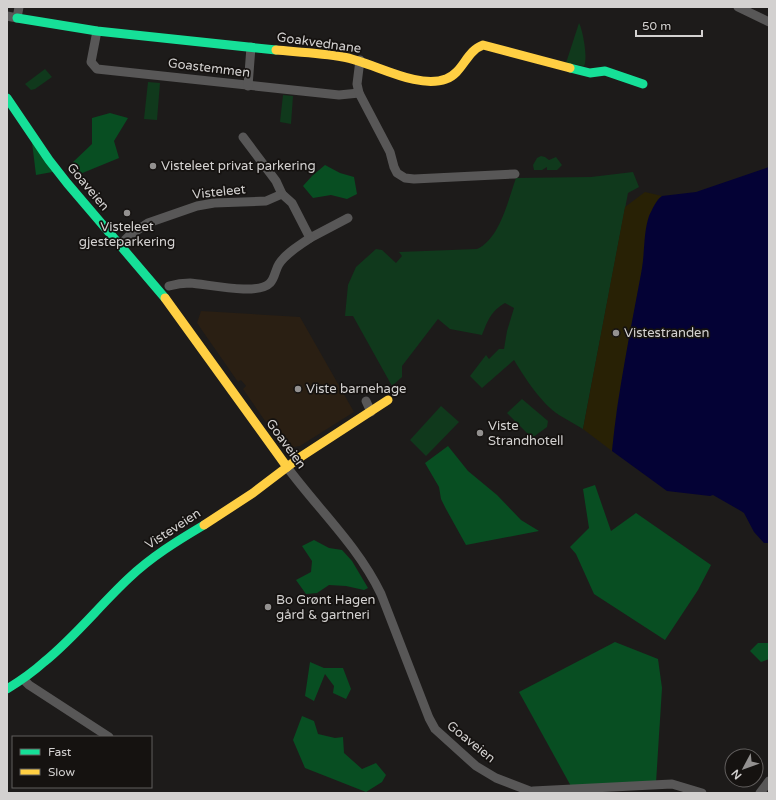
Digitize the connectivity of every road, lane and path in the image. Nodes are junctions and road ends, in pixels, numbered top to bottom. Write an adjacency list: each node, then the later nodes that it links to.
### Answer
1 (19, 7): 4 (street)
2 (738, 7): 5 (street)
3 (7, 16): 4 (street, Goakvednane)
4 (17, 18): 6 (main road, Goakvednane)
5 (769, 22)
6 (97, 31): 7 (main road, Goakvednane); 10 (street, Goastemmen)
7 (251, 47): 8 (main road, Goakvednane); 10 (street)
8 (360, 60): 9 (main road, Goakvednane); 11 (street)
9 (643, 84)
10 (248, 86): 11 (street, Goastemmen)
11 (359, 93): 14 (street)
12 (7, 98): 18 (main road, Goaveien)
13 (243, 137): 15 (street)
14 (515, 174)
15 (282, 194): 17 (street); 18 (street, Visteleet)
16 (348, 218): 17 (street)
17 (310, 238): 19 (street)
18 (120, 244): 23 (main road, Goaveien)
19 (169, 286)
20 (388, 400): 22 (main road, Visteveien)
21 (366, 401): 22 (street)
22 (371, 412): 23 (main road, Visteveien)
23 (287, 467): 24 (main road, Visteveien); 28 (street, Goaveien)
24 (24, 680): 25 (main road, Visteveien); 26 (street)
25 (7, 689)
26 (106, 736)
27 (769, 781): 30 (street)
28 (534, 792): 29 (street)
29 (702, 793)
30 (760, 793)

